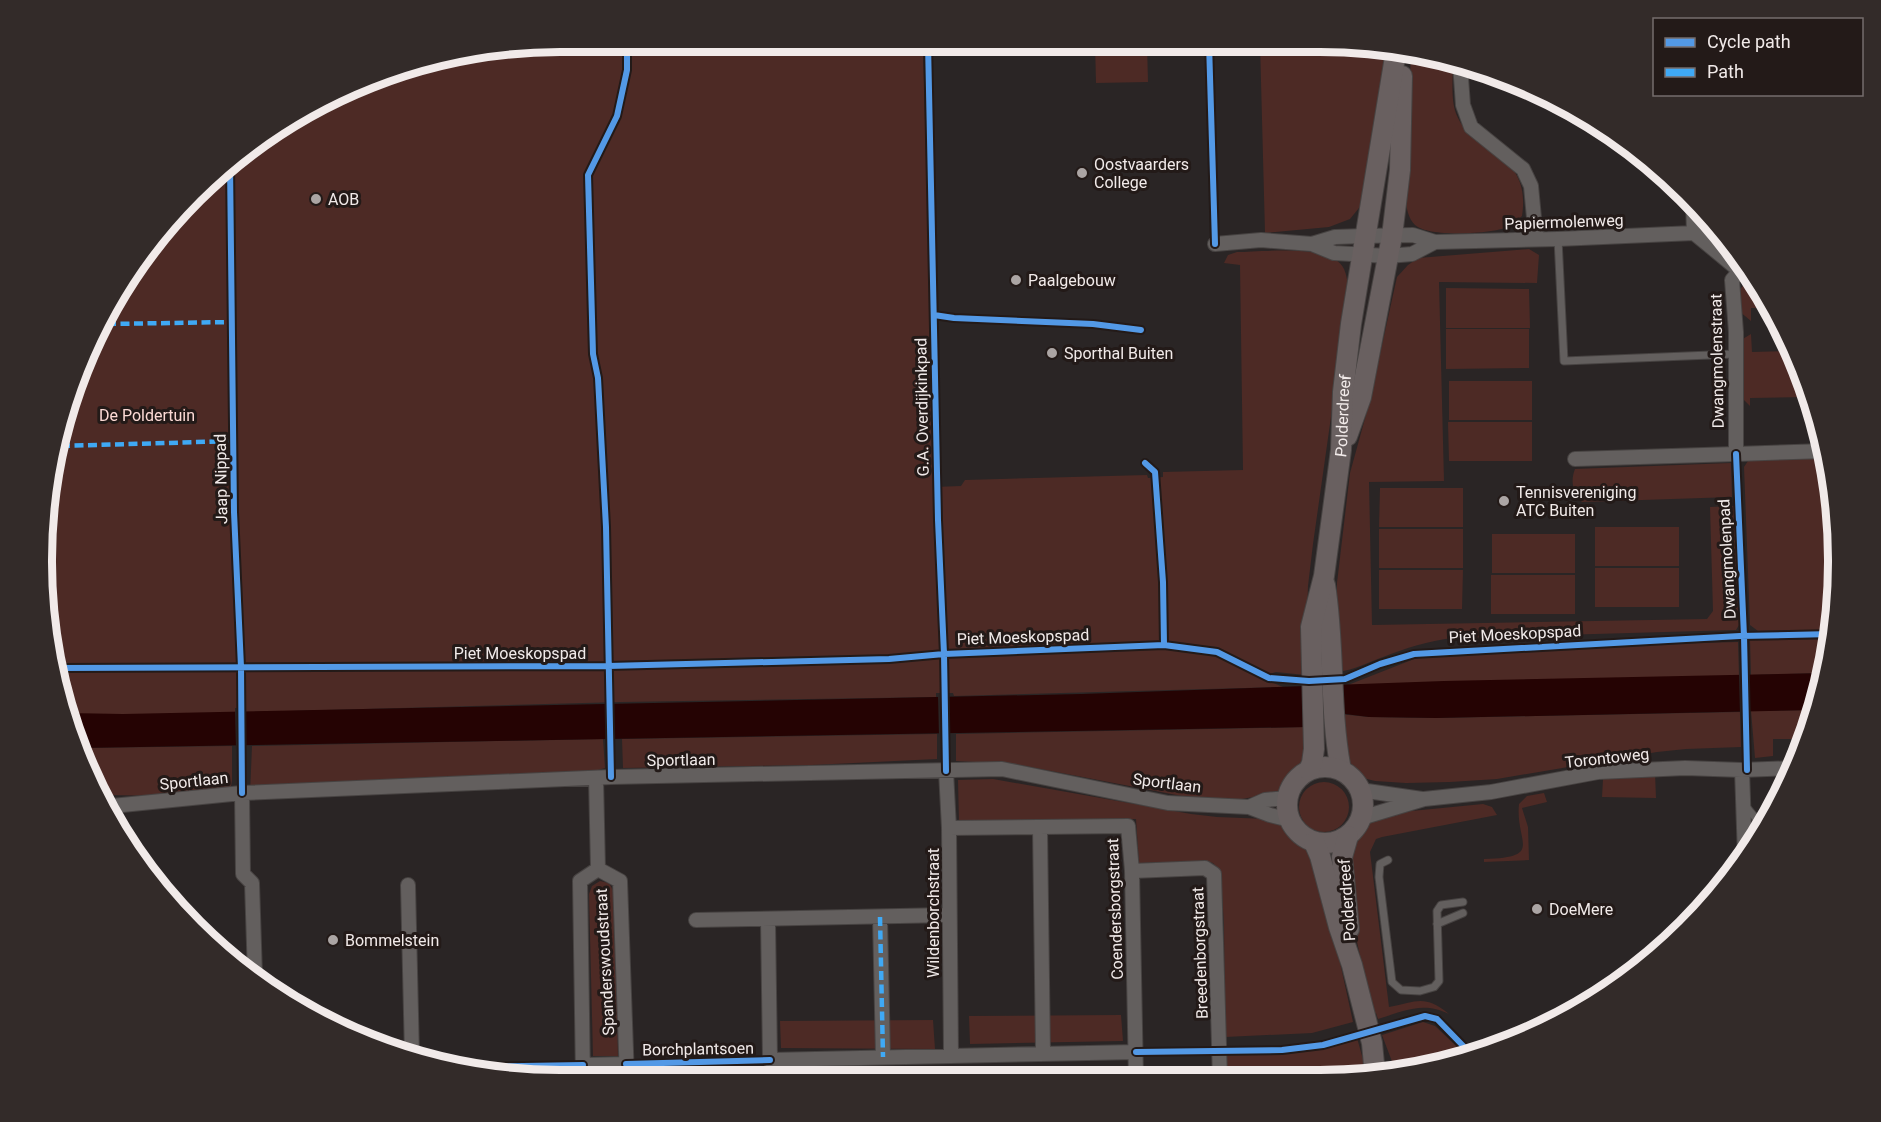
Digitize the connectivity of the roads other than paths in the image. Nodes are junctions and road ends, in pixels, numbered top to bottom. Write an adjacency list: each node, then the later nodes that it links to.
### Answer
1 (1395, 58): 11 (main road, Polderdreef)
2 (1402, 59): 6 (main road, Polderdreef)
3 (1461, 73): 7 (street)
4 (1693, 216): 5 (street)
5 (1694, 233): 8 (street, Papiermolenweg); 13 (street)
6 (1392, 236): 9 (street, Papiermolenweg); 11 (street, Papiermolenweg); 12 (main road, Polderdreef)
7 (1536, 239): 8 (street, Papiermolenweg); 9 (street, Papiermolenweg)
8 (1558, 239): 15 (lane)
9 (1435, 242): 12 (street, Papiermolenweg)
10 (1215, 244): 11 (street)
11 (1363, 245): 12 (street, Papiermolenweg); 16 (main road, Polderdreef)
12 (1388, 256): 16 (main road, Polderdreef)
13 (1729, 259)
14 (1740, 274): 15 (street, Dwangmolenstraat)
15 (1734, 354): 18 (street, Dwangmolenstraat)
16 (1341, 450): 20 (main road)
17 (1816, 451): 18 (street)
18 (1736, 454): 19 (street)
19 (1575, 459)
20 (1324, 576): 22 (main road); 23 (main road)
21 (1784, 768): 24 (street, Torontoweg)
22 (1309, 770): 23 (main road); 29 (main road)
23 (1341, 770): 27 (main road)
24 (1742, 770): 30 (street, Torontoweg); 31 (street)
25 (946, 771): 26 (street, Sportlaan); 33 (street, Sportlaan); 38 (street, Wildenborchstraat)
26 (596, 778): 28 (street, Sportlaan); 43 (street, Spanderswoudstraat)
27 (1359, 788): 30 (street, Torontoweg); 34 (main road)
28 (242, 793): 32 (street, Sportlaan); 54 (street)
29 (1288, 798): 33 (street, Sportlaan); 35 (main road)
30 (1424, 799): 34 (street, Torontoweg)
31 (1743, 802): 36 (lane); 41 (street)
32 (116, 806)
33 (1249, 807): 35 (street, Sportlaan)
34 (1361, 818): 39 (main road)
35 (1290, 820): 40 (main road)
36 (1757, 820)
37 (1040, 827): 38 (street, Coendersborgstraat); 44 (street, Coendersborgstraat); 57 (street)
38 (949, 828): 48 (street, Wildenborchstraat)
39 (1348, 836): 40 (main road); 53 (main road, Polderdreef)
40 (1314, 842): 53 (main road, Polderdreef)
41 (1744, 842)
42 (1389, 860): 52 (lane)
43 (598, 869): 62 (street, Spanderswoudstraat); 63 (street, Spanderswoudstraat)
44 (1132, 871): 56 (street, Coendersborgstraat); 68 (street, Breedenborgstraat)
45 (408, 885): 55 (street)
46 (1463, 902): 52 (lane)
47 (1463, 913): 52 (lane)
48 (949, 915): 49 (street); 58 (street, Wildenborchstraat)
49 (880, 917): 51 (street); 59 (street)
50 (696, 920): 51 (street)
51 (768, 920): 60 (street)
52 (1437, 924)
53 (1352, 965): 61 (main road, Polderdreef)
54 (255, 967)
55 (412, 1047)
56 (1136, 1052): 57 (street); 67 (street, Coendersborgstraat)
57 (1043, 1054): 58 (street)
58 (951, 1056): 59 (street)
59 (883, 1057): 60 (street)
60 (776, 1061): 66 (street)
61 (1377, 1063)
62 (626, 1064): 64 (street, Spanderswoudstraat); 65 (street, Spanderswoudstraat)
63 (583, 1070)
64 (594, 1070)
65 (626, 1070)
66 (779, 1070)
67 (1136, 1070)
68 (1220, 1070)

